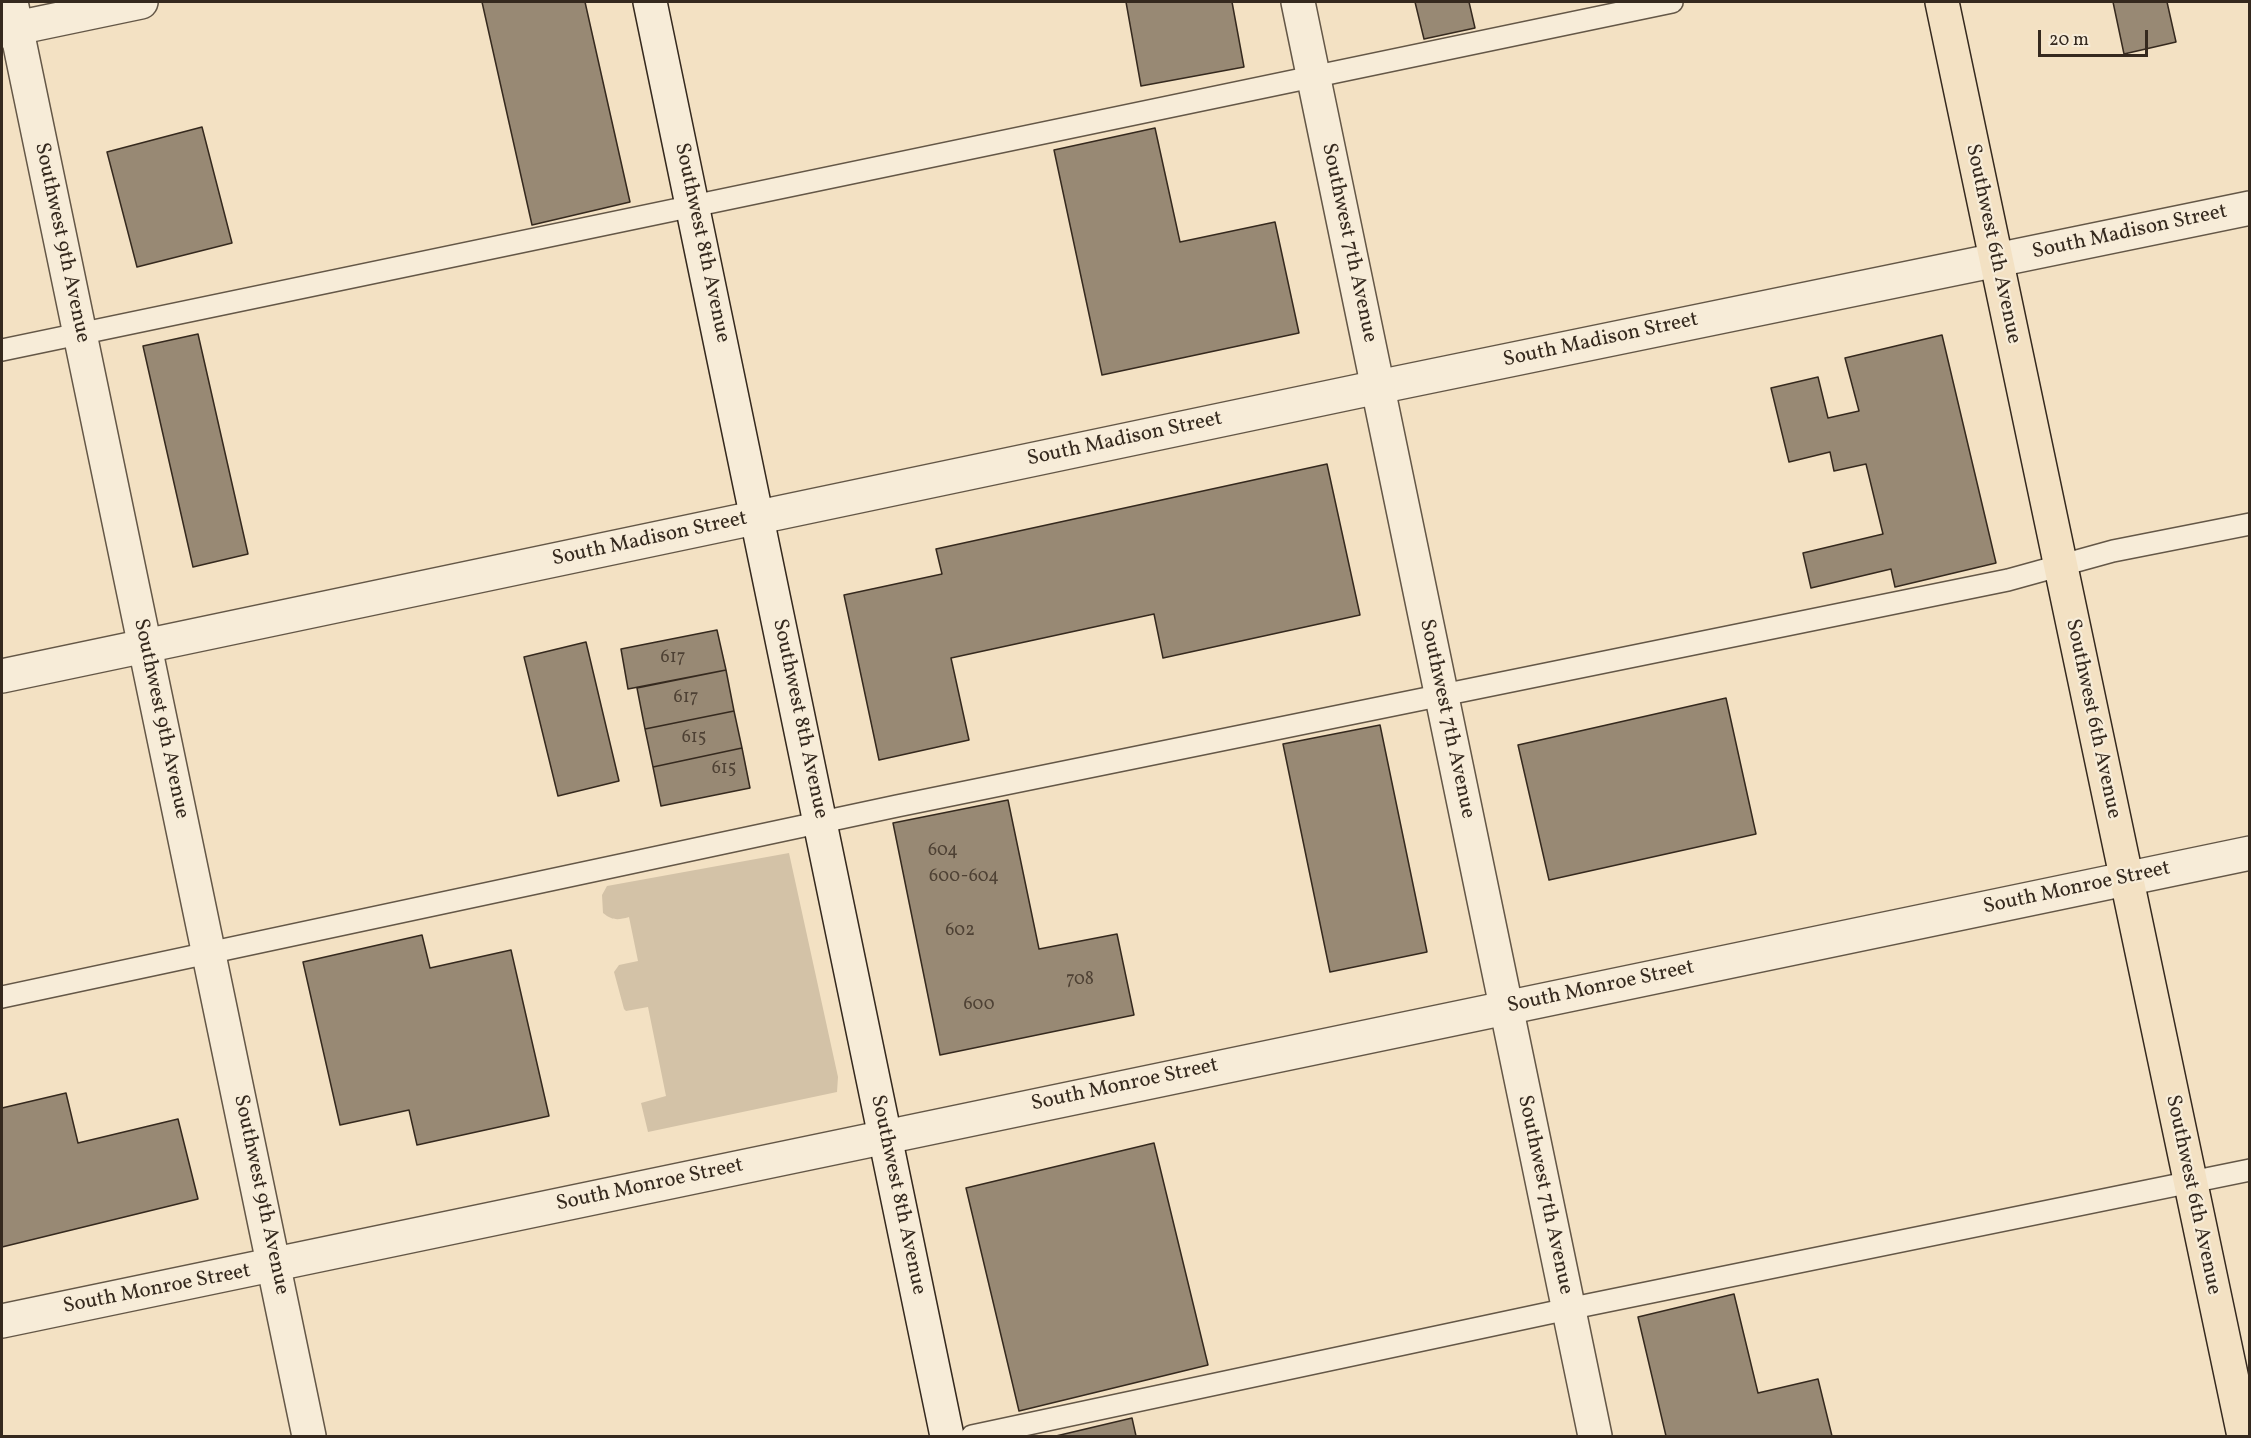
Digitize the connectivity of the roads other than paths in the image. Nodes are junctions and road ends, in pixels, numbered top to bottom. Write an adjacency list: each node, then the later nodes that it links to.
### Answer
1 (141, 2): 6 (street)
2 (650, 2): 8 (street, Southwest 8th Avenue)
3 (1298, 2): 7 (street, Southwest 7th Avenue)
4 (1672, 2): 7 (lane)
5 (1942, 2): 10 (main road, Southwest 6th Avenue)
6 (10, 20): 11 (street, Southwest 9th Avenue)
7 (1313, 75): 8 (lane); 13 (street, Southwest 7th Avenue)
8 (693, 206): 11 (lane); 14 (street, Southwest 8th Avenue)
9 (2250, 208): 10 (street, South Madison Street)
10 (1995, 261): 13 (street, South Madison Street); 16 (main road, Southwest 6th Avenue)
11 (79, 334): 12 (lane); 17 (street, Southwest 9th Avenue)
12 (2, 350)
13 (1378, 387): 14 (street, South Madison Street); 19 (street, Southwest 7th Avenue)
14 (758, 518): 17 (street, South Madison Street); 20 (street, Southwest 8th Avenue)
15 (2250, 524): 16 (lane)
16 (2059, 566): 19 (lane); 22 (main road, Southwest 6th Avenue)
17 (145, 645): 18 (street, South Madison Street); 23 (street, Southwest 9th Avenue)
18 (2, 676)
19 (1441, 695): 20 (lane); 25 (street, Southwest 7th Avenue)
20 (821, 824): 23 (lane); 26 (street, Southwest 8th Avenue)
21 (2250, 853): 22 (street, South Monroe Street)
22 (2125, 879): 25 (street, South Monroe Street); 28 (main road, Southwest 6th Avenue)
23 (209, 953): 24 (lane); 29 (street, Southwest 9th Avenue)
24 (2, 997)
25 (1505, 1007): 26 (street, South Monroe Street); 30 (street, Southwest 7th Avenue)
26 (885, 1135): 29 (street, South Monroe Street); 33 (street, Southwest 8th Avenue)
27 (2250, 1170): 28 (lane)
28 (2190, 1182): 30 (lane); 36 (main road, Southwest 6th Avenue)
29 (275, 1266): 31 (street, South Monroe Street); 32 (street, Southwest 9th Avenue)
30 (1568, 1309): 34 (lane); 35 (street, Southwest 7th Avenue)
31 (2, 1321)
32 (309, 1437)
33 (947, 1437)
34 (972, 1437)
35 (1595, 1437)
36 (2244, 1437)

